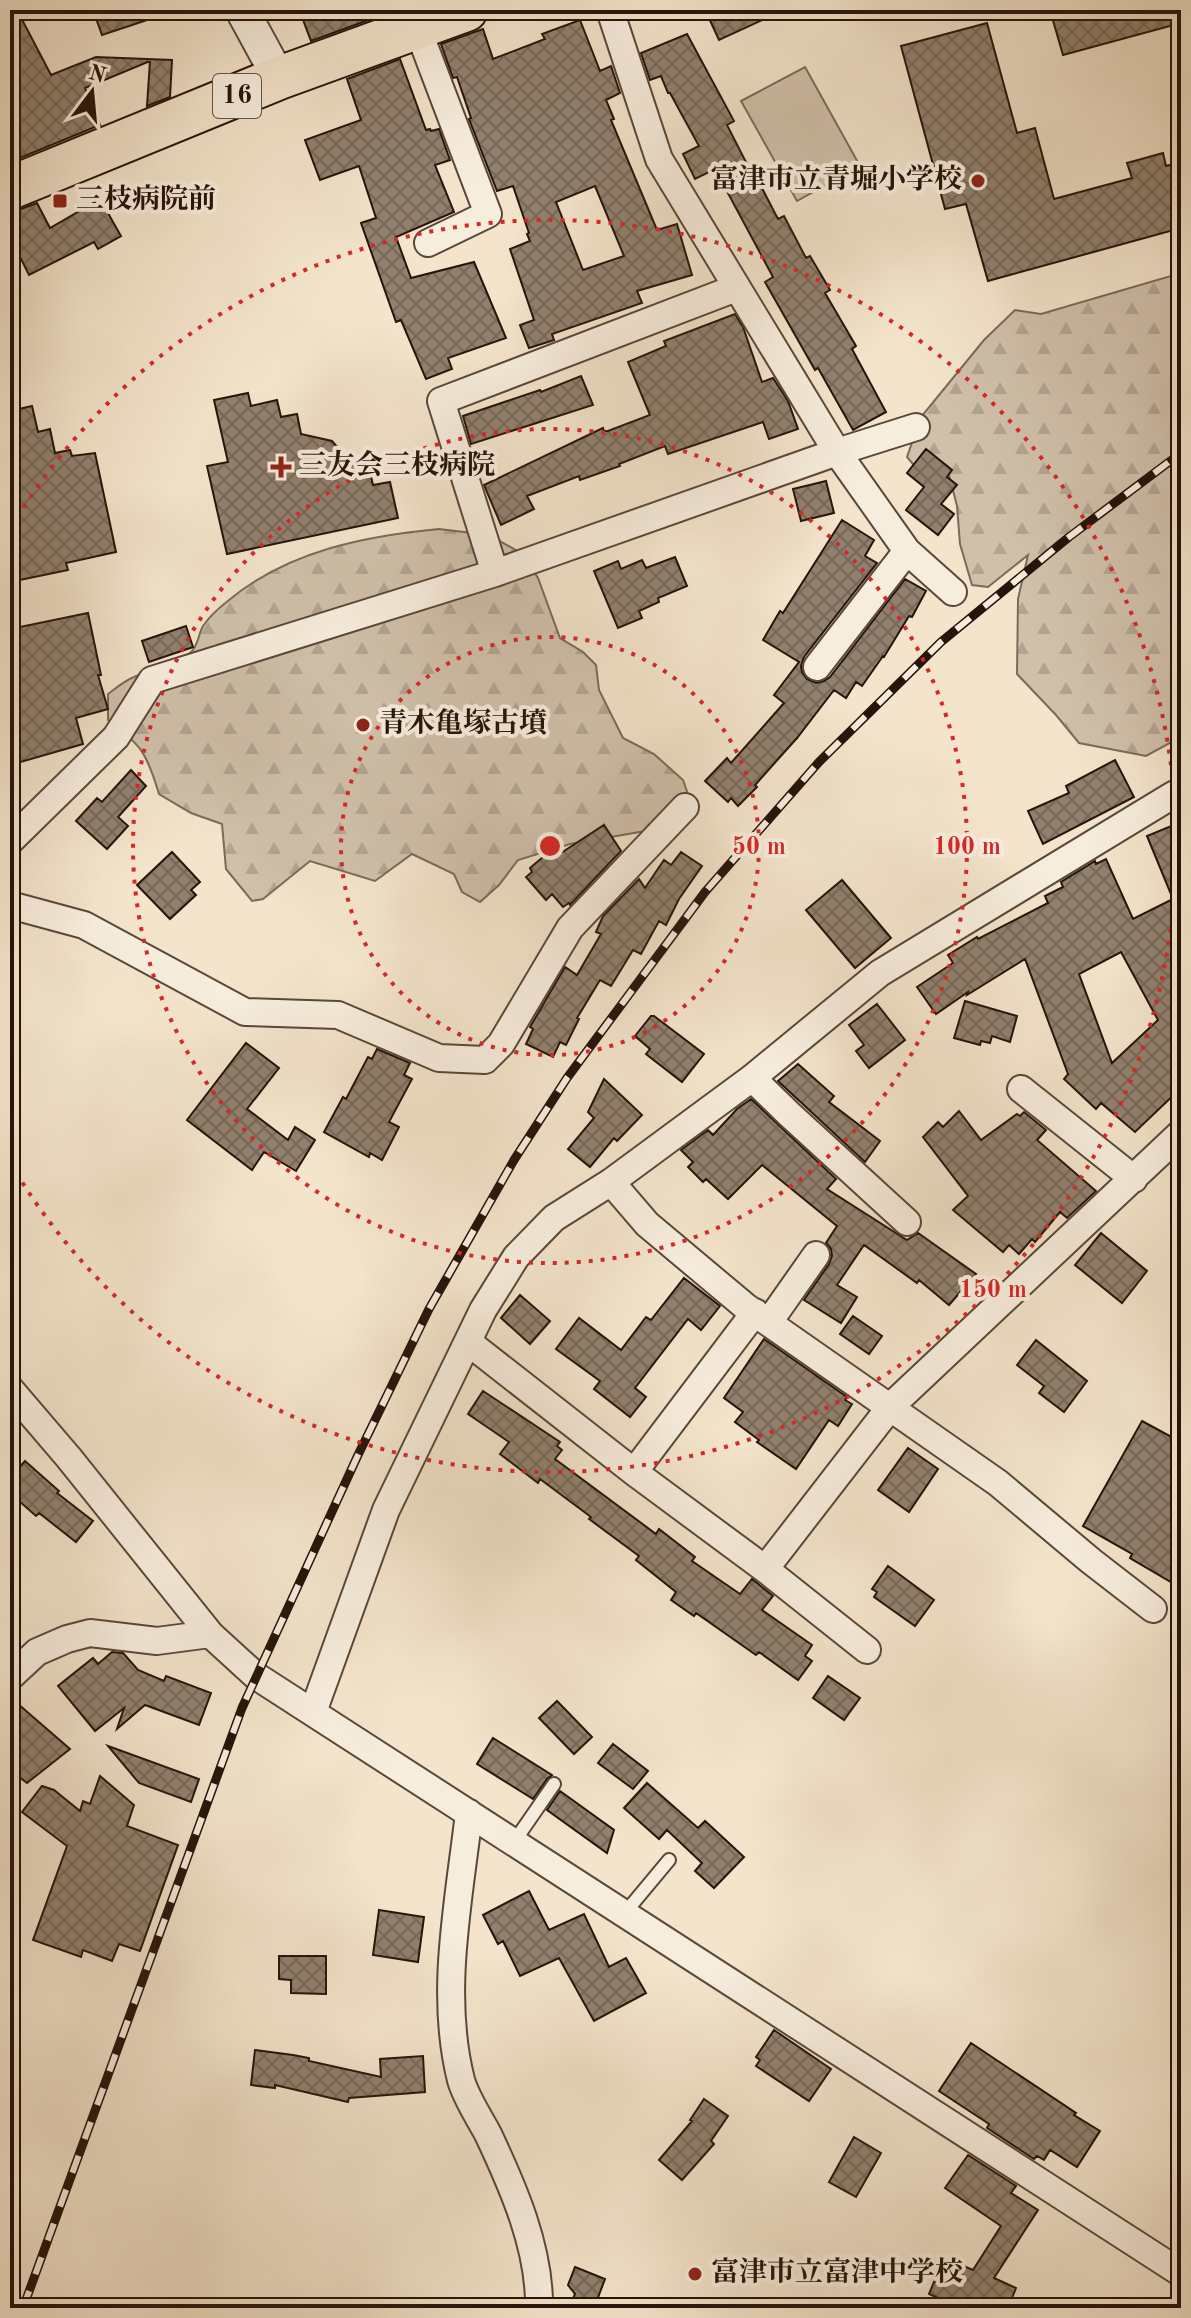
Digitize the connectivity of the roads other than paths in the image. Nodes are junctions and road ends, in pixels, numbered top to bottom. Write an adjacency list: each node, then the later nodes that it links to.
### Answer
1 (242, 10): 5 (street)
2 (466, 10): 4 (highway, 16)
3 (610, 10): 8 (street)
4 (417, 27): 5 (highway, 16); 7 (street)
5 (279, 78): 6 (highway, 16)
6 (10, 188)
7 (428, 243)
8 (736, 288): 10 (street); 12 (street)
9 (916, 427): 10 (street)
10 (837, 452): 11 (street); 12 (street)
11 (907, 551): 13 (street); 14 (street)
12 (495, 573): 17 (street)
13 (953, 592)
14 (817, 667)
15 (1181, 800): 19 (street)
16 (685, 807): 18 (street)
17 (10, 841)
18 (10, 905)
19 (752, 1078): 23 (street); 24 (street)
20 (1021, 1089): 22 (street)
21 (1181, 1133): 22 (street)
22 (1134, 1179): 29 (street)
23 (611, 1182): 26 (street); 27 (street)
24 (907, 1222)
25 (816, 1255): 26 (street)
26 (762, 1317): 29 (street); 30 (street)
27 (468, 1342): 30 (street); 36 (street)
28 (10, 1389): 33 (street)
29 (891, 1406): 31 (street); 32 (street)
30 (634, 1472): 31 (street)
31 (765, 1569): 34 (street)
32 (1153, 1609)
33 (210, 1634): 35 (street); 36 (street)
34 (867, 1650)
35 (10, 1677)
36 (313, 1712): 38 (street)
37 (554, 1784): 39 (lane)
38 (469, 1813): 39 (street); 43 (street)
39 (514, 1842): 41 (street)
40 (669, 1860): 41 (lane)
41 (624, 1914): 42 (street)
42 (1181, 2273)
43 (539, 2308)

